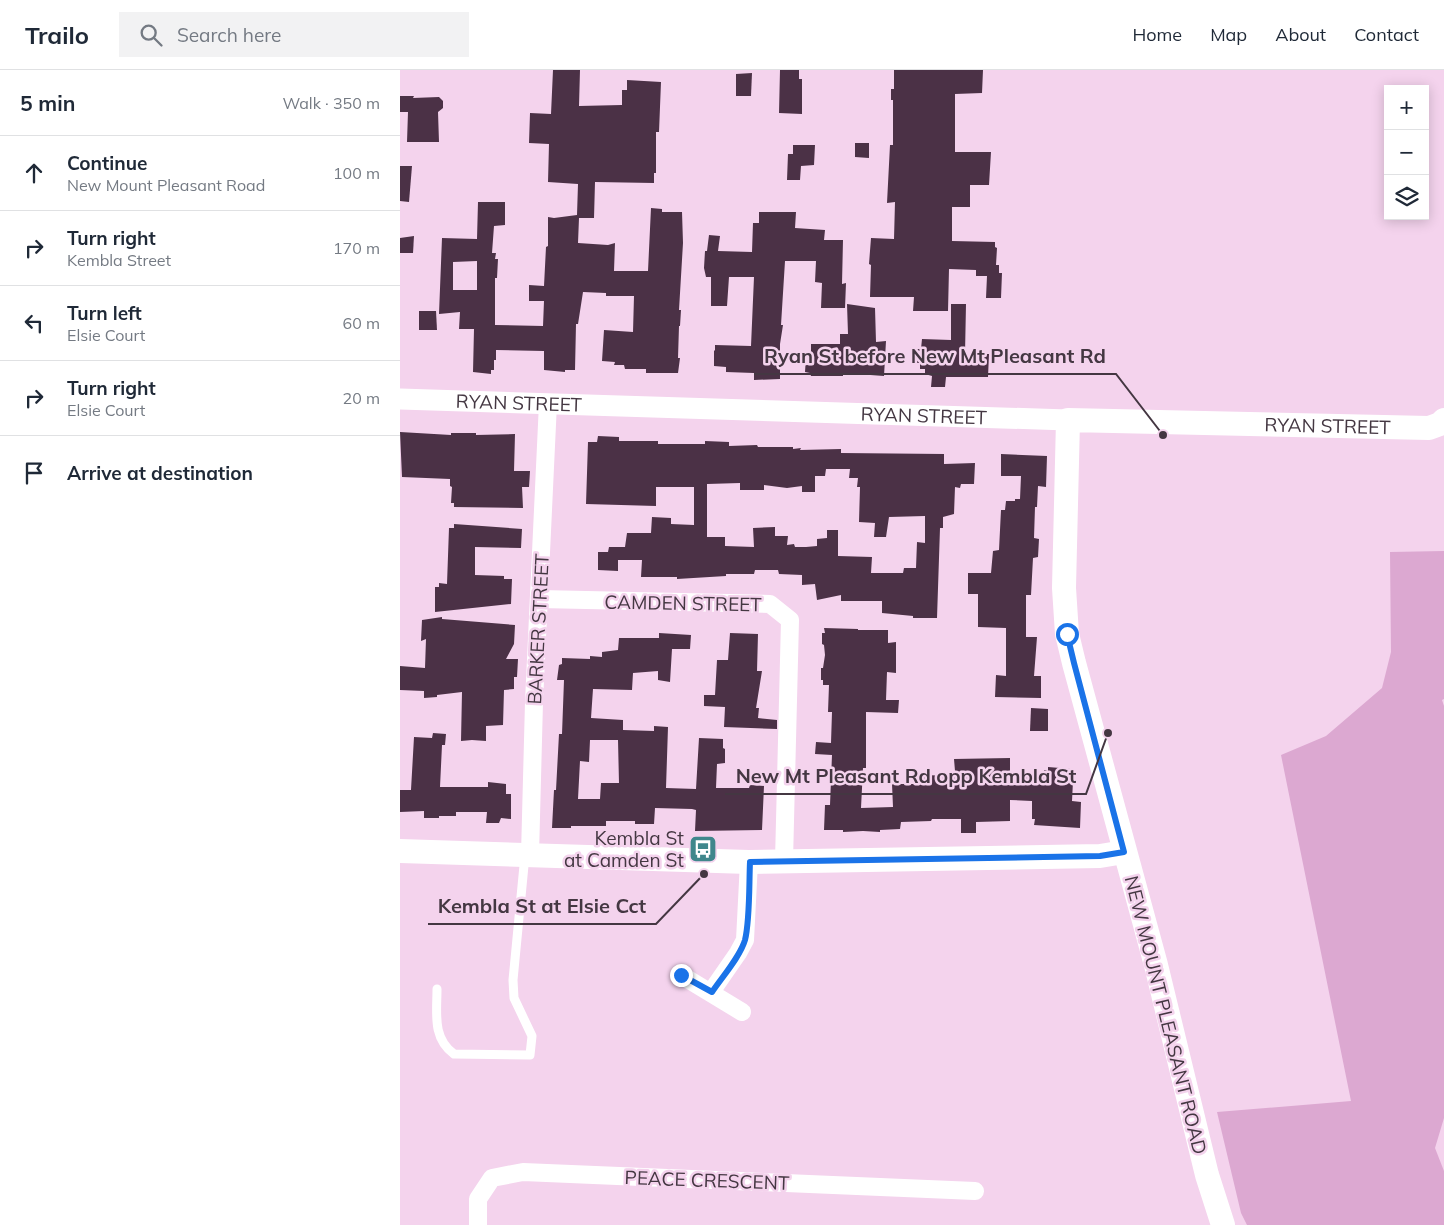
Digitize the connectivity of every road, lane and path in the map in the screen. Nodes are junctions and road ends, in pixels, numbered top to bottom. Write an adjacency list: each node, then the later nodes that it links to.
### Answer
1 (400, 399): 2 (street, RYAN STREET)
2 (548, 403): 3 (street, RYAN STREET); 5 (street, BARKER STREET)
3 (1068, 420): 4 (main road, RYAN STREET); 7 (main road, NEW MOUNT PLEASANT ROAD)
4 (1444, 420)
5 (539, 599): 8 (street, BARKER STREET); 9 (street, CAMDEN STREET)
6 (400, 851): 8 (main road)
7 (1124, 852): 9 (main road); 17 (main road, NEW MOUNT PLEASANT ROAD)
8 (528, 855): 10 (main road); 12 (lane)
9 (784, 861): 10 (main road)
10 (750, 862): 13 (street)
11 (681, 975): 13 (street)
12 (437, 989)
13 (712, 992): 14 (street)
14 (742, 1012)
15 (975, 1191): 16 (street, PEACE CRESCENT)
16 (478, 1225)
17 (1223, 1225)

